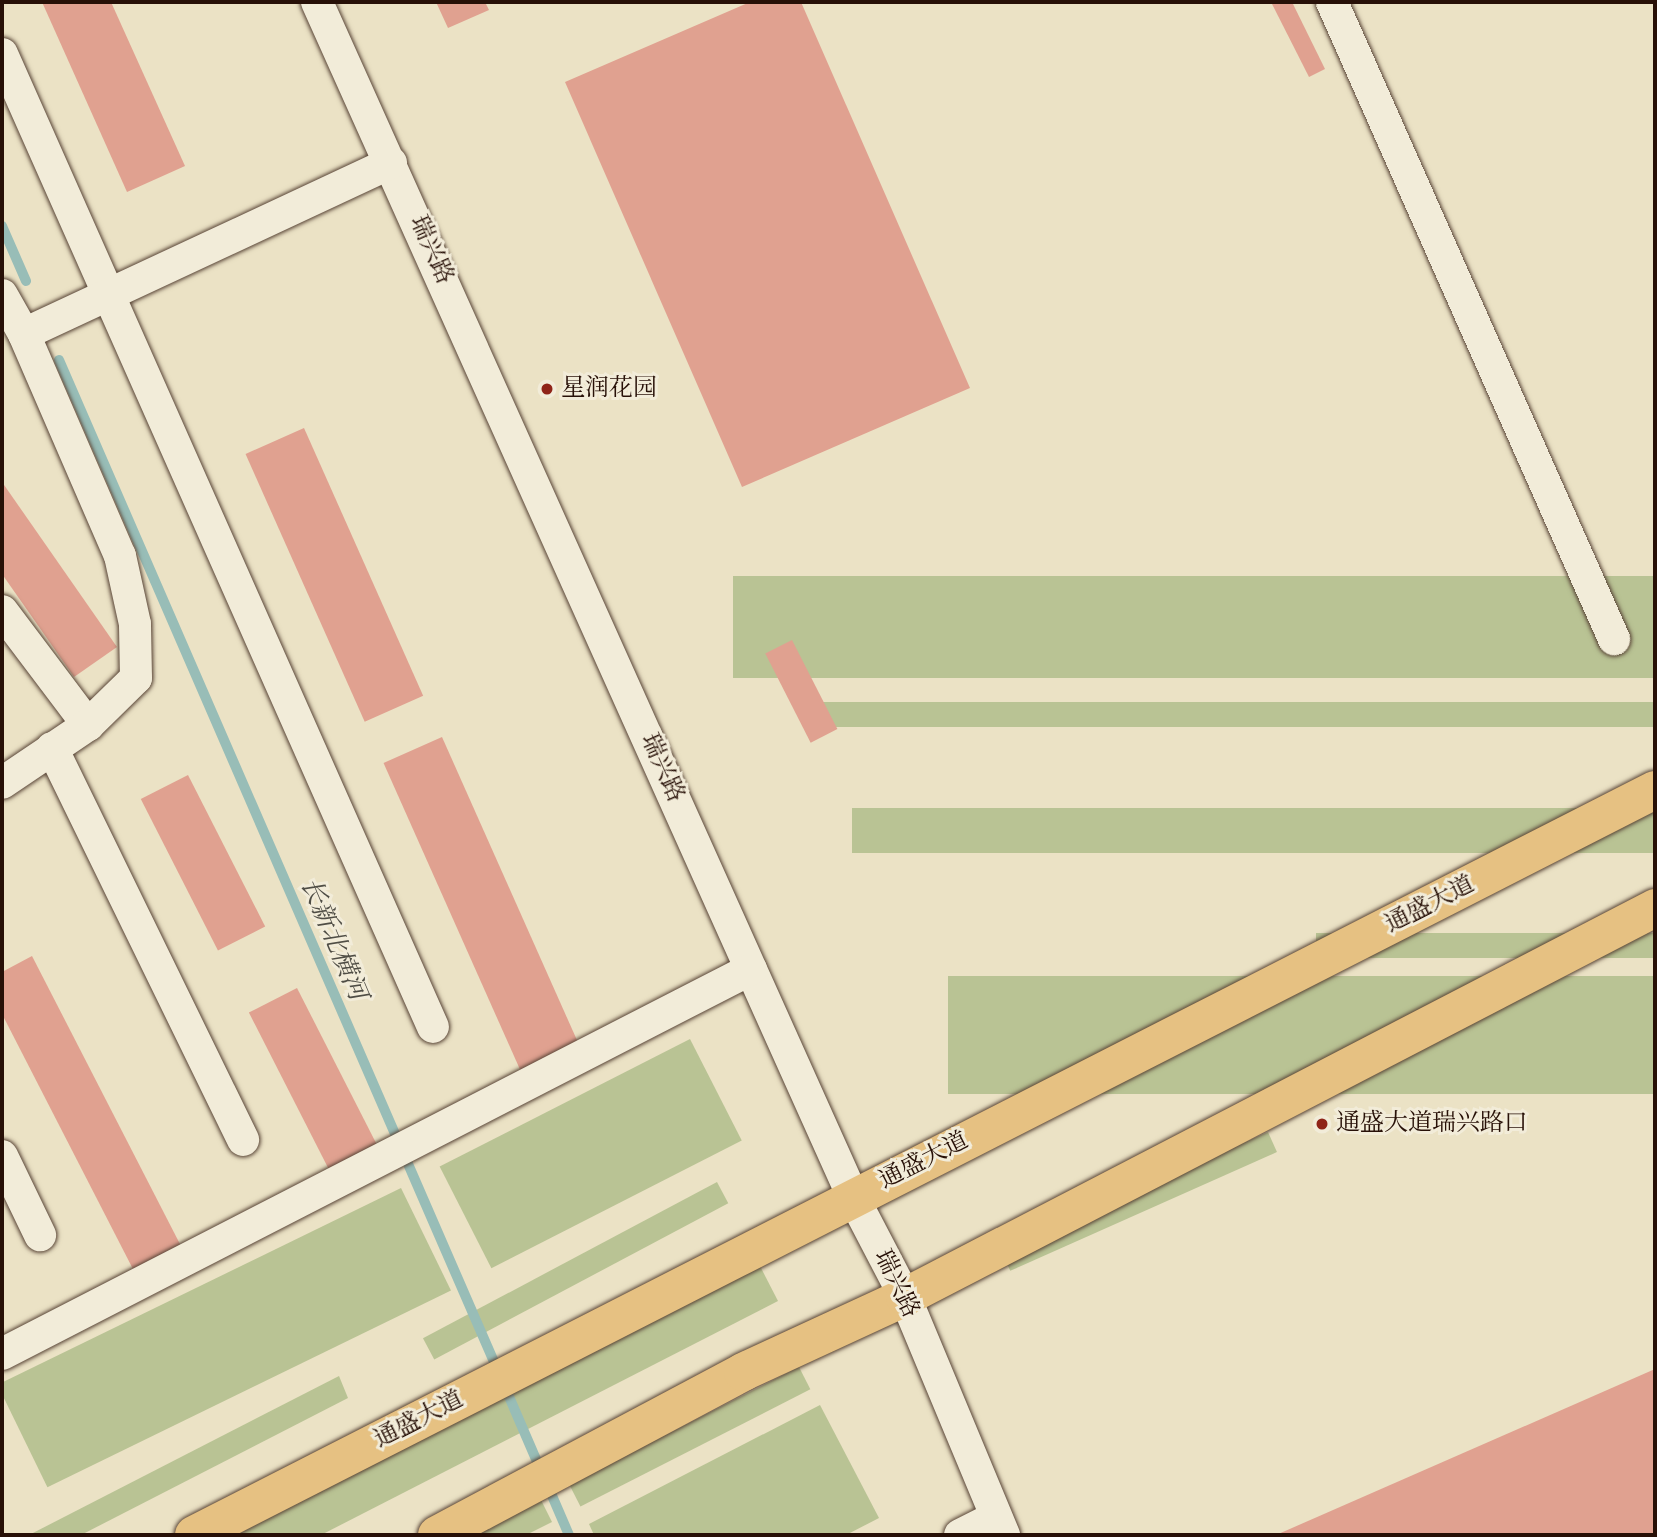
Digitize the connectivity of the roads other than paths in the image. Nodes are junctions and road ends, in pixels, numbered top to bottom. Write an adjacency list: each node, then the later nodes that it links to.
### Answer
1 (317, 2): 4 (street, 瑞兴路)
2 (1332, 2): 9 (street)
3 (2, 54): 5 (street)
4 (391, 163): 5 (street); 15 (street, 瑞兴路)
5 (107, 293): 7 (street); 16 (street)
6 (2, 295): 7 (street)
7 (24, 334): 10 (street)
8 (2, 611): 10 (street)
9 (1614, 639)
10 (88, 724): 11 (street)
11 (52, 748): 12 (street); 17 (street)
12 (2, 783)
13 (1655, 790): 19 (main road, 通盛大道)
14 (1655, 908): 21 (main road)
15 (751, 969): 19 (street, 瑞兴路); 22 (street)
16 (433, 1027)
17 (243, 1140)
18 (2, 1156): 20 (street)
19 (853, 1197): 21 (street, 瑞兴路); 24 (main road, 通盛大道)
20 (40, 1235)
21 (905, 1297): 23 (street, 瑞兴路); 25 (main road)
22 (2, 1354)
23 (1000, 1526): 26 (street)
24 (194, 1535)
25 (437, 1535)
26 (960, 1535)

